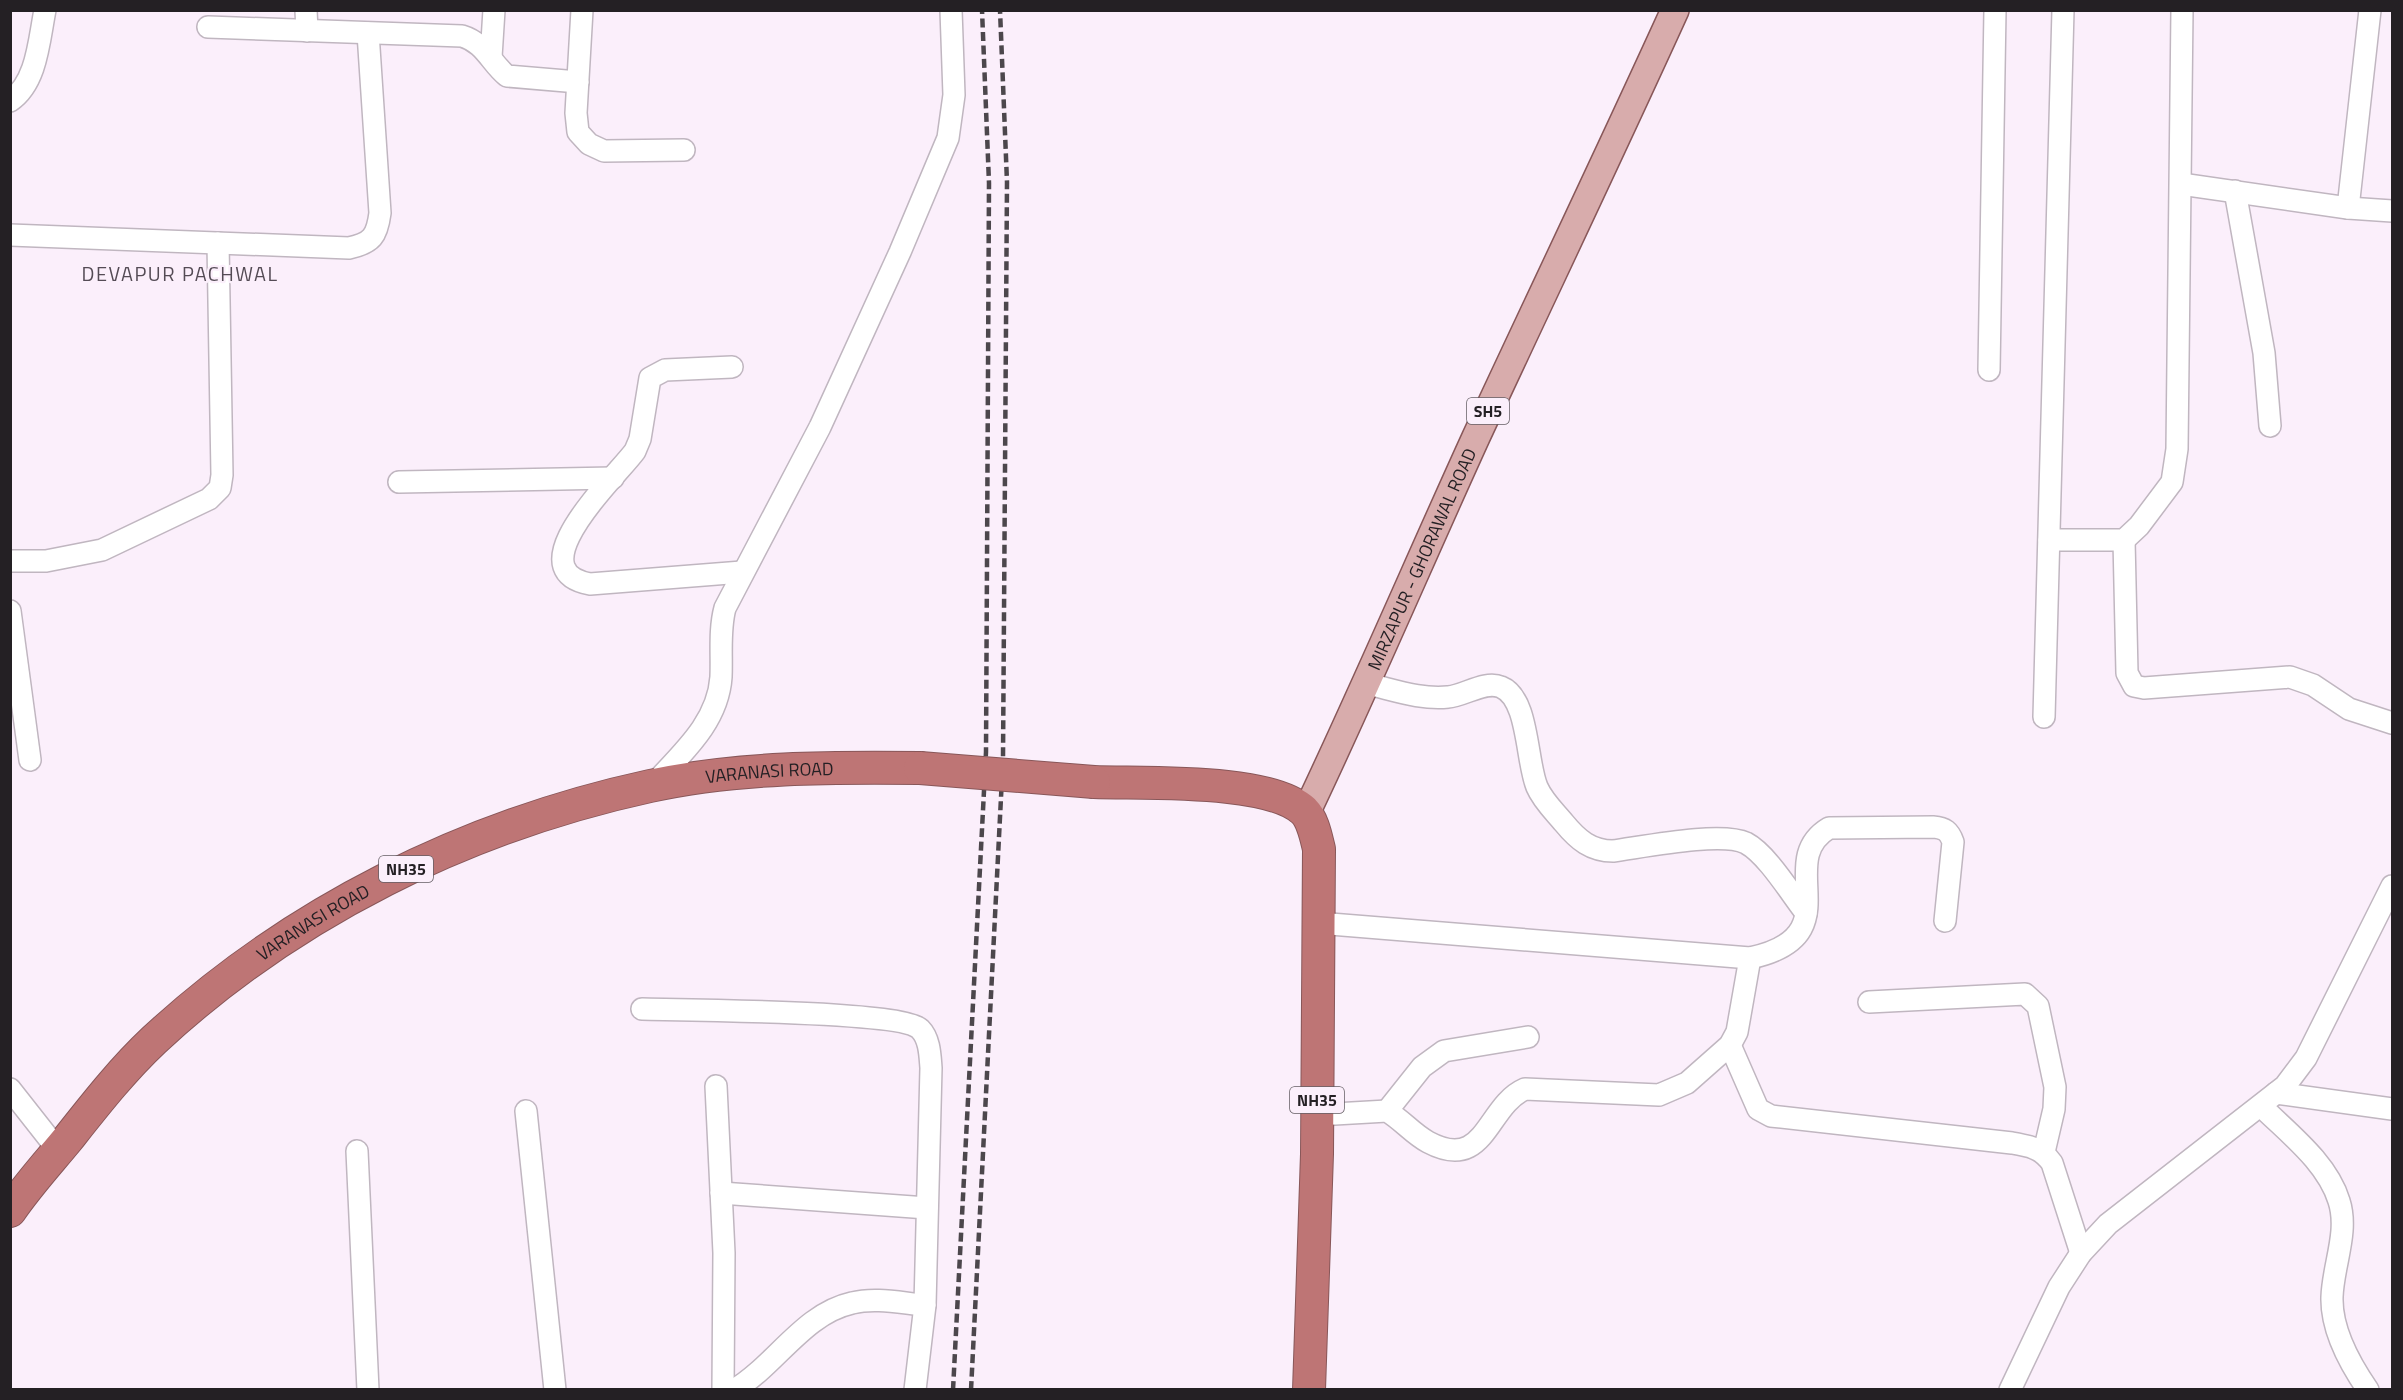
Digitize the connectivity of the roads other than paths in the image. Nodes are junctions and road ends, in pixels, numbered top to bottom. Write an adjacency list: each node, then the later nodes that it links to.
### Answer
1 (45, 10): 15 (street)
2 (494, 10): 13 (street)
3 (582, 10): 14 (street)
4 (951, 10): 31 (street)
5 (1675, 10): 33 (main road, MIRZAPUR - GHORAWAL ROAD / SH5)
6 (1995, 10): 24 (street)
7 (2063, 10): 28 (street)
8 (2182, 10): 17 (street)
9 (2370, 10): 19 (street)
10 (306, 21): 11 (street); 12 (street)
11 (208, 27)
12 (368, 33): 13 (street); 22 (street)
13 (491, 57): 14 (street)
14 (578, 82): 16 (street)
15 (10, 101)
16 (684, 150)
17 (2181, 184): 18 (street); 29 (street)
18 (2235, 191): 19 (street); 25 (street)
19 (2348, 208): 20 (street)
20 (2392, 211)
21 (10, 235): 22 (street)
22 (218, 243): 30 (street)
23 (732, 367): 26 (street)
24 (1989, 370)
25 (2270, 426)
26 (613, 478): 27 (street); 31 (street)
27 (399, 482)
28 (2049, 540): 29 (street); 34 (street)
29 (2124, 540): 35 (street)
30 (10, 561)
31 (742, 572): 37 (street)
32 (10, 611): 36 (street)
33 (1368, 684): 38 (main road, MIRZAPUR - GHORAWAL ROAD / SH5); 40 (street)
34 (2044, 717)
35 (2392, 723)
36 (30, 760)
37 (652, 786): 38 (highway, VARANASI ROAD / NH35, bridge); 55 (highway, VARANASI ROAD / NH35)
38 (1306, 813): 42 (highway, NH35)
39 (2392, 886): 50 (street)
40 (1806, 913): 41 (street); 43 (street)
41 (1945, 921)
42 (1318, 922): 43 (street); 54 (highway, NH35)
43 (1750, 958): 47 (street)
44 (1869, 1002): 57 (street)
45 (642, 1009): 59 (street)
46 (1528, 1037): 53 (street)
47 (1730, 1045): 53 (street); 57 (street)
48 (716, 1086): 58 (street)
49 (10, 1089): 55 (street)
50 (2269, 1099): 51 (street); 61 (street); 70 (street)
51 (2392, 1109)
52 (526, 1111): 64 (street)
53 (1387, 1111): 54 (street)
54 (1317, 1115): 68 (highway, NH35)
55 (58, 1150): 60 (highway, VARANASI ROAD / NH35)
56 (357, 1151): 63 (street)
57 (2044, 1152): 61 (street)
58 (721, 1193): 59 (street); 65 (street)
59 (927, 1208): 62 (street)
60 (10, 1211)
61 (2081, 1253): 69 (street)
62 (925, 1305): 66 (street); 67 (street)
63 (368, 1389)
64 (555, 1389)
65 (723, 1389)
66 (734, 1389)
67 (915, 1389)
68 (1309, 1389)
69 (2010, 1389)
70 (2368, 1389)

